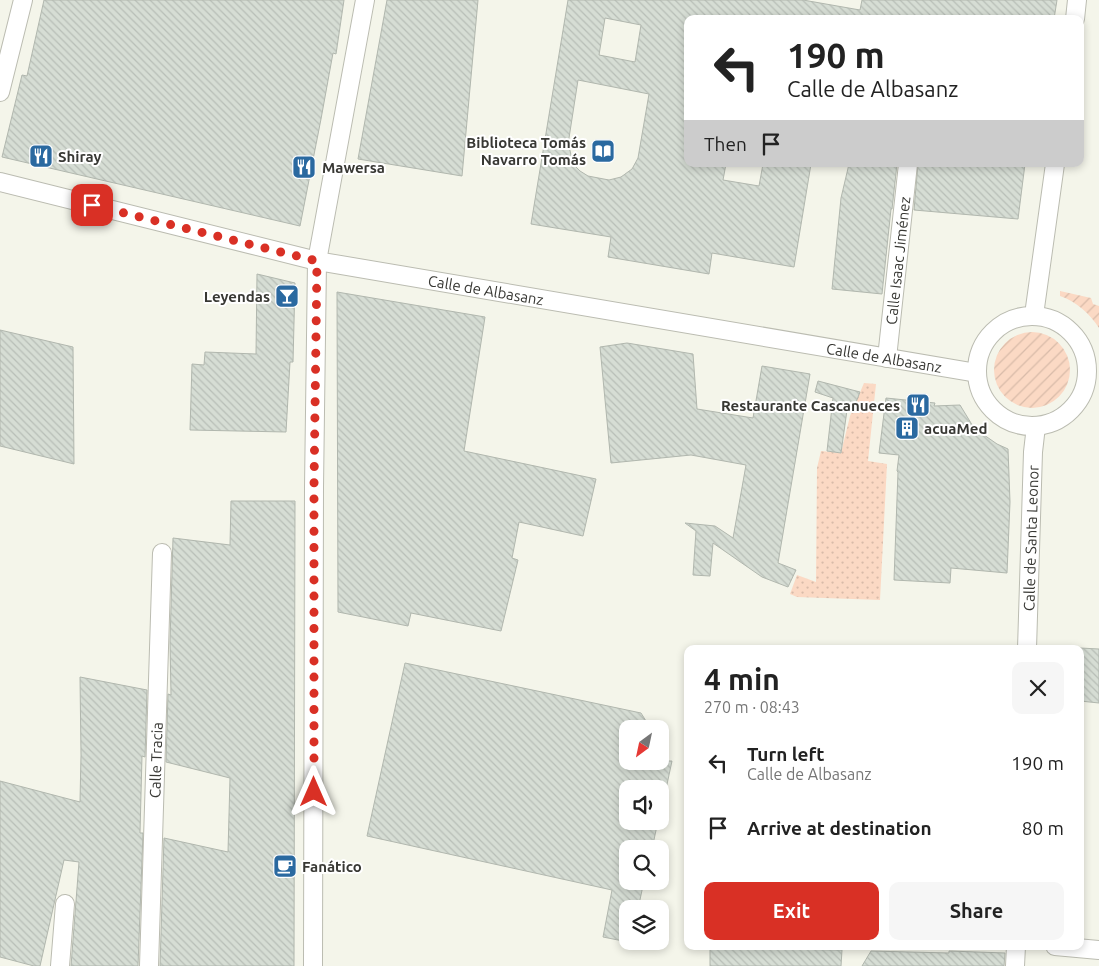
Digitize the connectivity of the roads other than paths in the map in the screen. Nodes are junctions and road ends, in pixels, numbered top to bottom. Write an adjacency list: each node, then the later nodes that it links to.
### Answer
1 (23, 0): 5 (street)
2 (365, 0): 9 (street)
3 (1077, 0): 4 (street)
4 (1075, 15)
5 (0, 92)
6 (908, 167): 11 (street, Calle Isaac Jiménez)
7 (1055, 167): 10 (street)
8 (0, 182): 9 (street, Calle de Albasanz)
9 (317, 261): 11 (street, Calle de Albasanz); 23 (street)
10 (1034, 315): 12 (street); 13 (street)
11 (887, 358): 12 (street, Calle de Albasanz)
12 (977, 373): 14 (street)
13 (1093, 381): 14 (street)
14 (1036, 426): 16 (street, Calle de Santa Leonor)
15 (162, 553): 22 (street, Calle Tracia)
16 (1027, 645)
17 (65, 904): 21 (street)
18 (1084, 949): 20 (street)
19 (1016, 950): 24 (street)
20 (1099, 950)
21 (60, 966)
22 (149, 966)
23 (313, 966)
24 (1015, 966)

